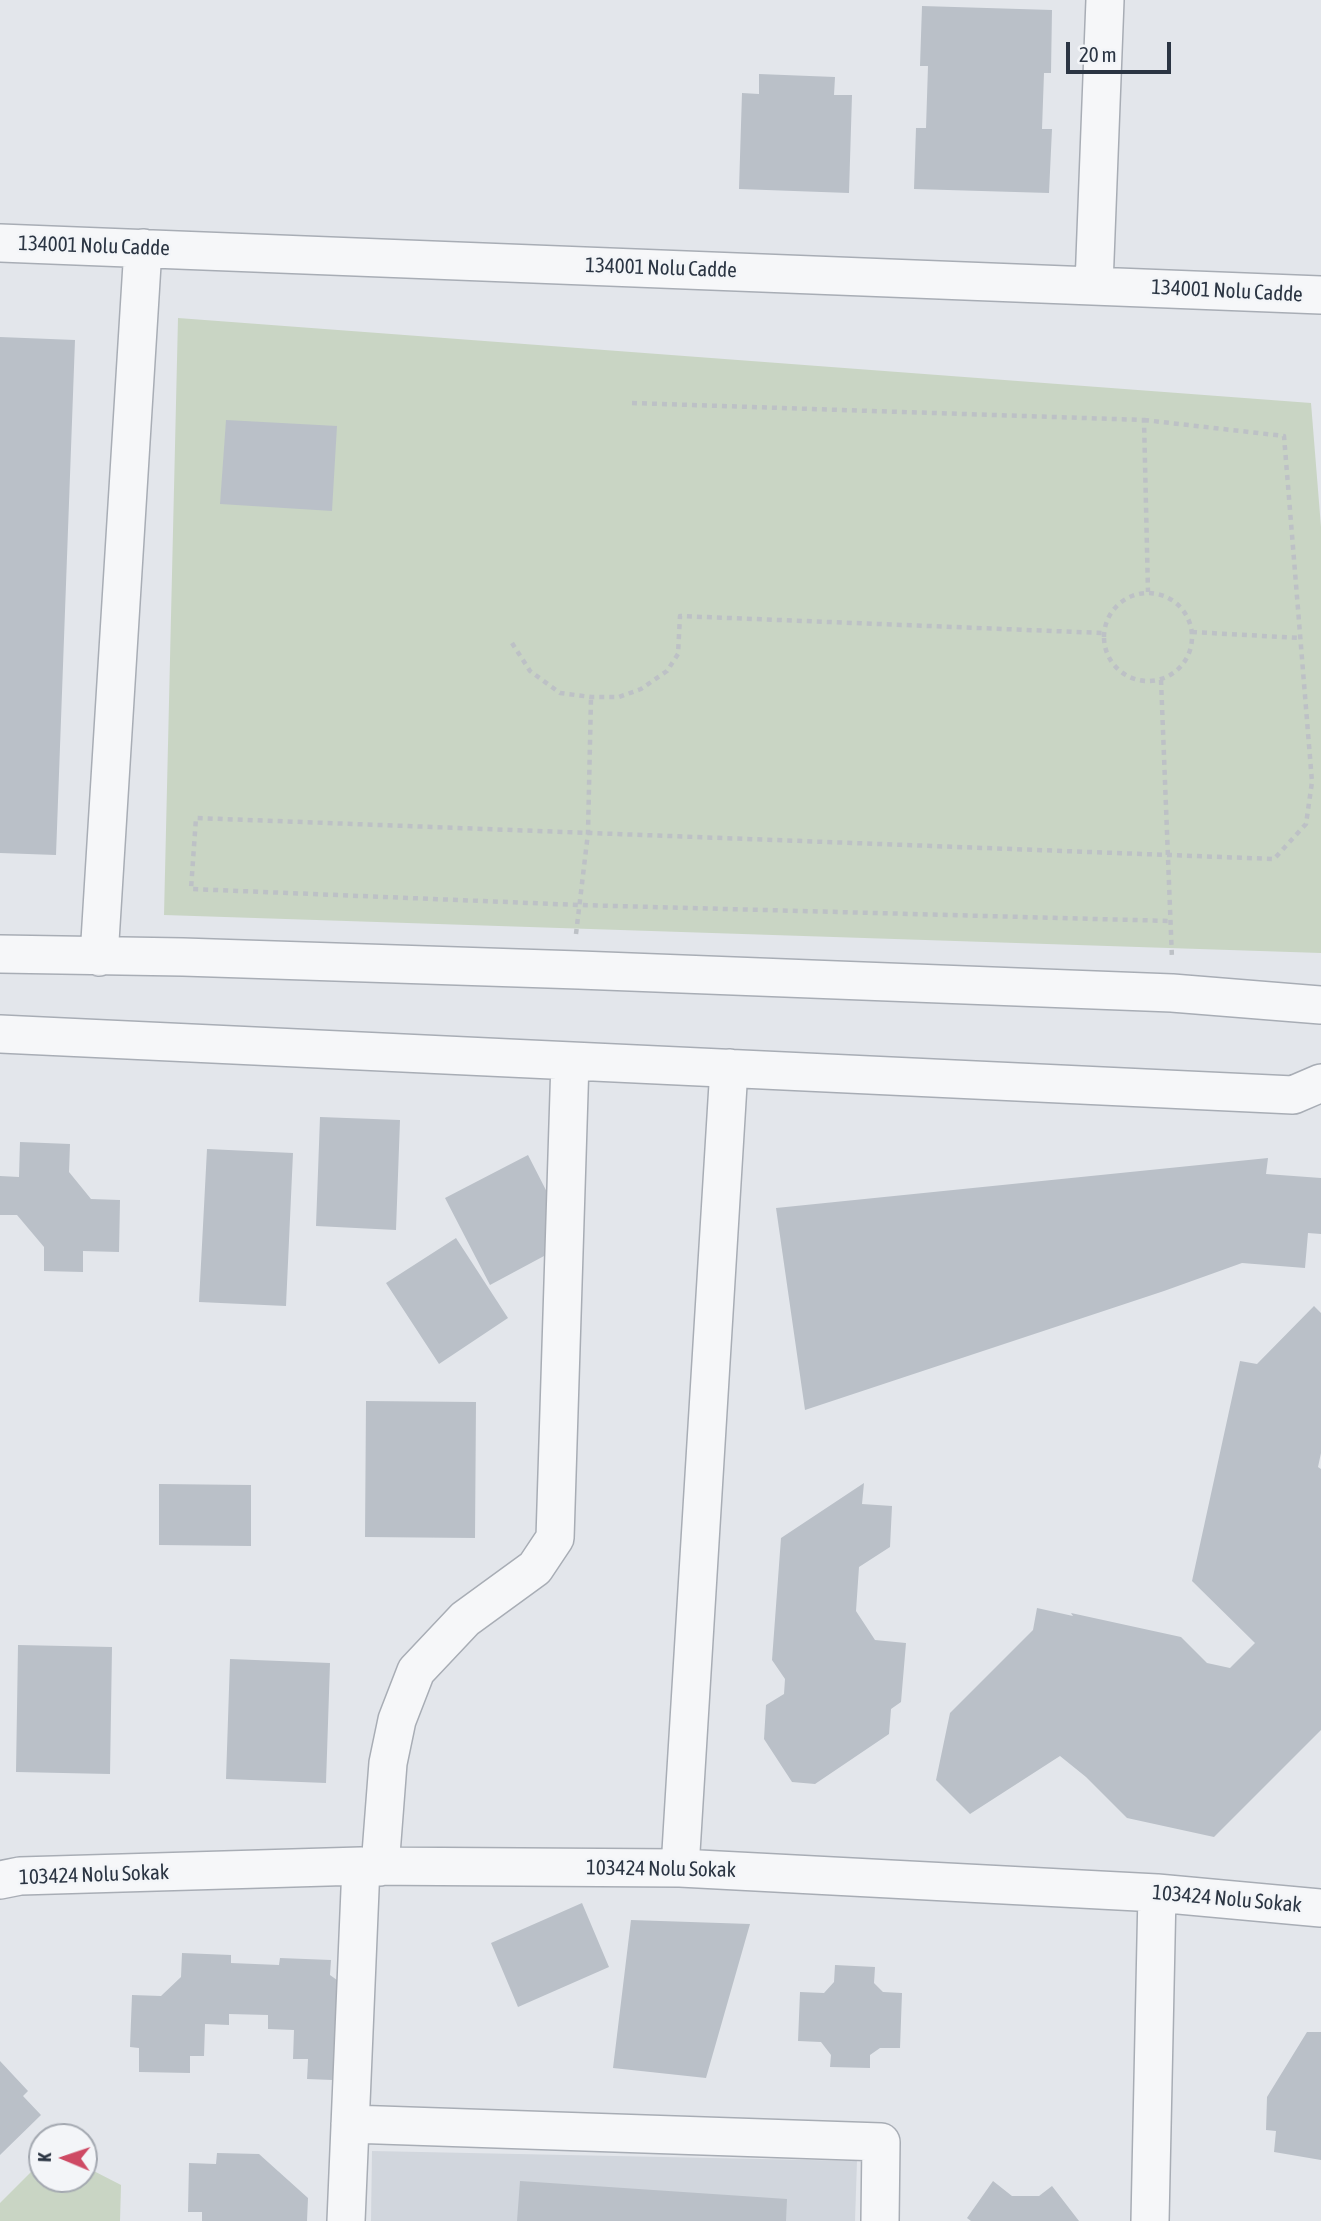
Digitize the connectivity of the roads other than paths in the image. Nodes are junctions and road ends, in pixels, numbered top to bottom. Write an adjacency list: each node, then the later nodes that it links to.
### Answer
1 (1105, 0): 4 (street)
2 (0, 243): 3 (street, 134001 Nolu Cadde)
3 (143, 248): 4 (street, 134001 Nolu Cadde); 7 (street)
4 (1094, 285): 5 (street, 134001 Nolu Cadde)
5 (1321, 295)
6 (0, 954): 7 (street)
7 (99, 957): 8 (street)
8 (1321, 1005)
9 (0, 1034): 10 (street)
10 (570, 1061): 11 (street); 13 (street)
11 (729, 1068): 12 (street); 14 (street)
12 (1321, 1083)
13 (370, 1867): 14 (street, 103424 Nolu Sokak); 15 (street, 103424 Nolu Sokak); 18 (street)
14 (680, 1868): 16 (street, 103424 Nolu Sokak)
15 (7, 1869)
16 (1157, 1892): 17 (street, 103424 Nolu Sokak); 21 (street)
17 (1321, 1908)
18 (350, 2124): 19 (street); 20 (street)
19 (346, 2221)
20 (880, 2221)
21 (1150, 2221)

